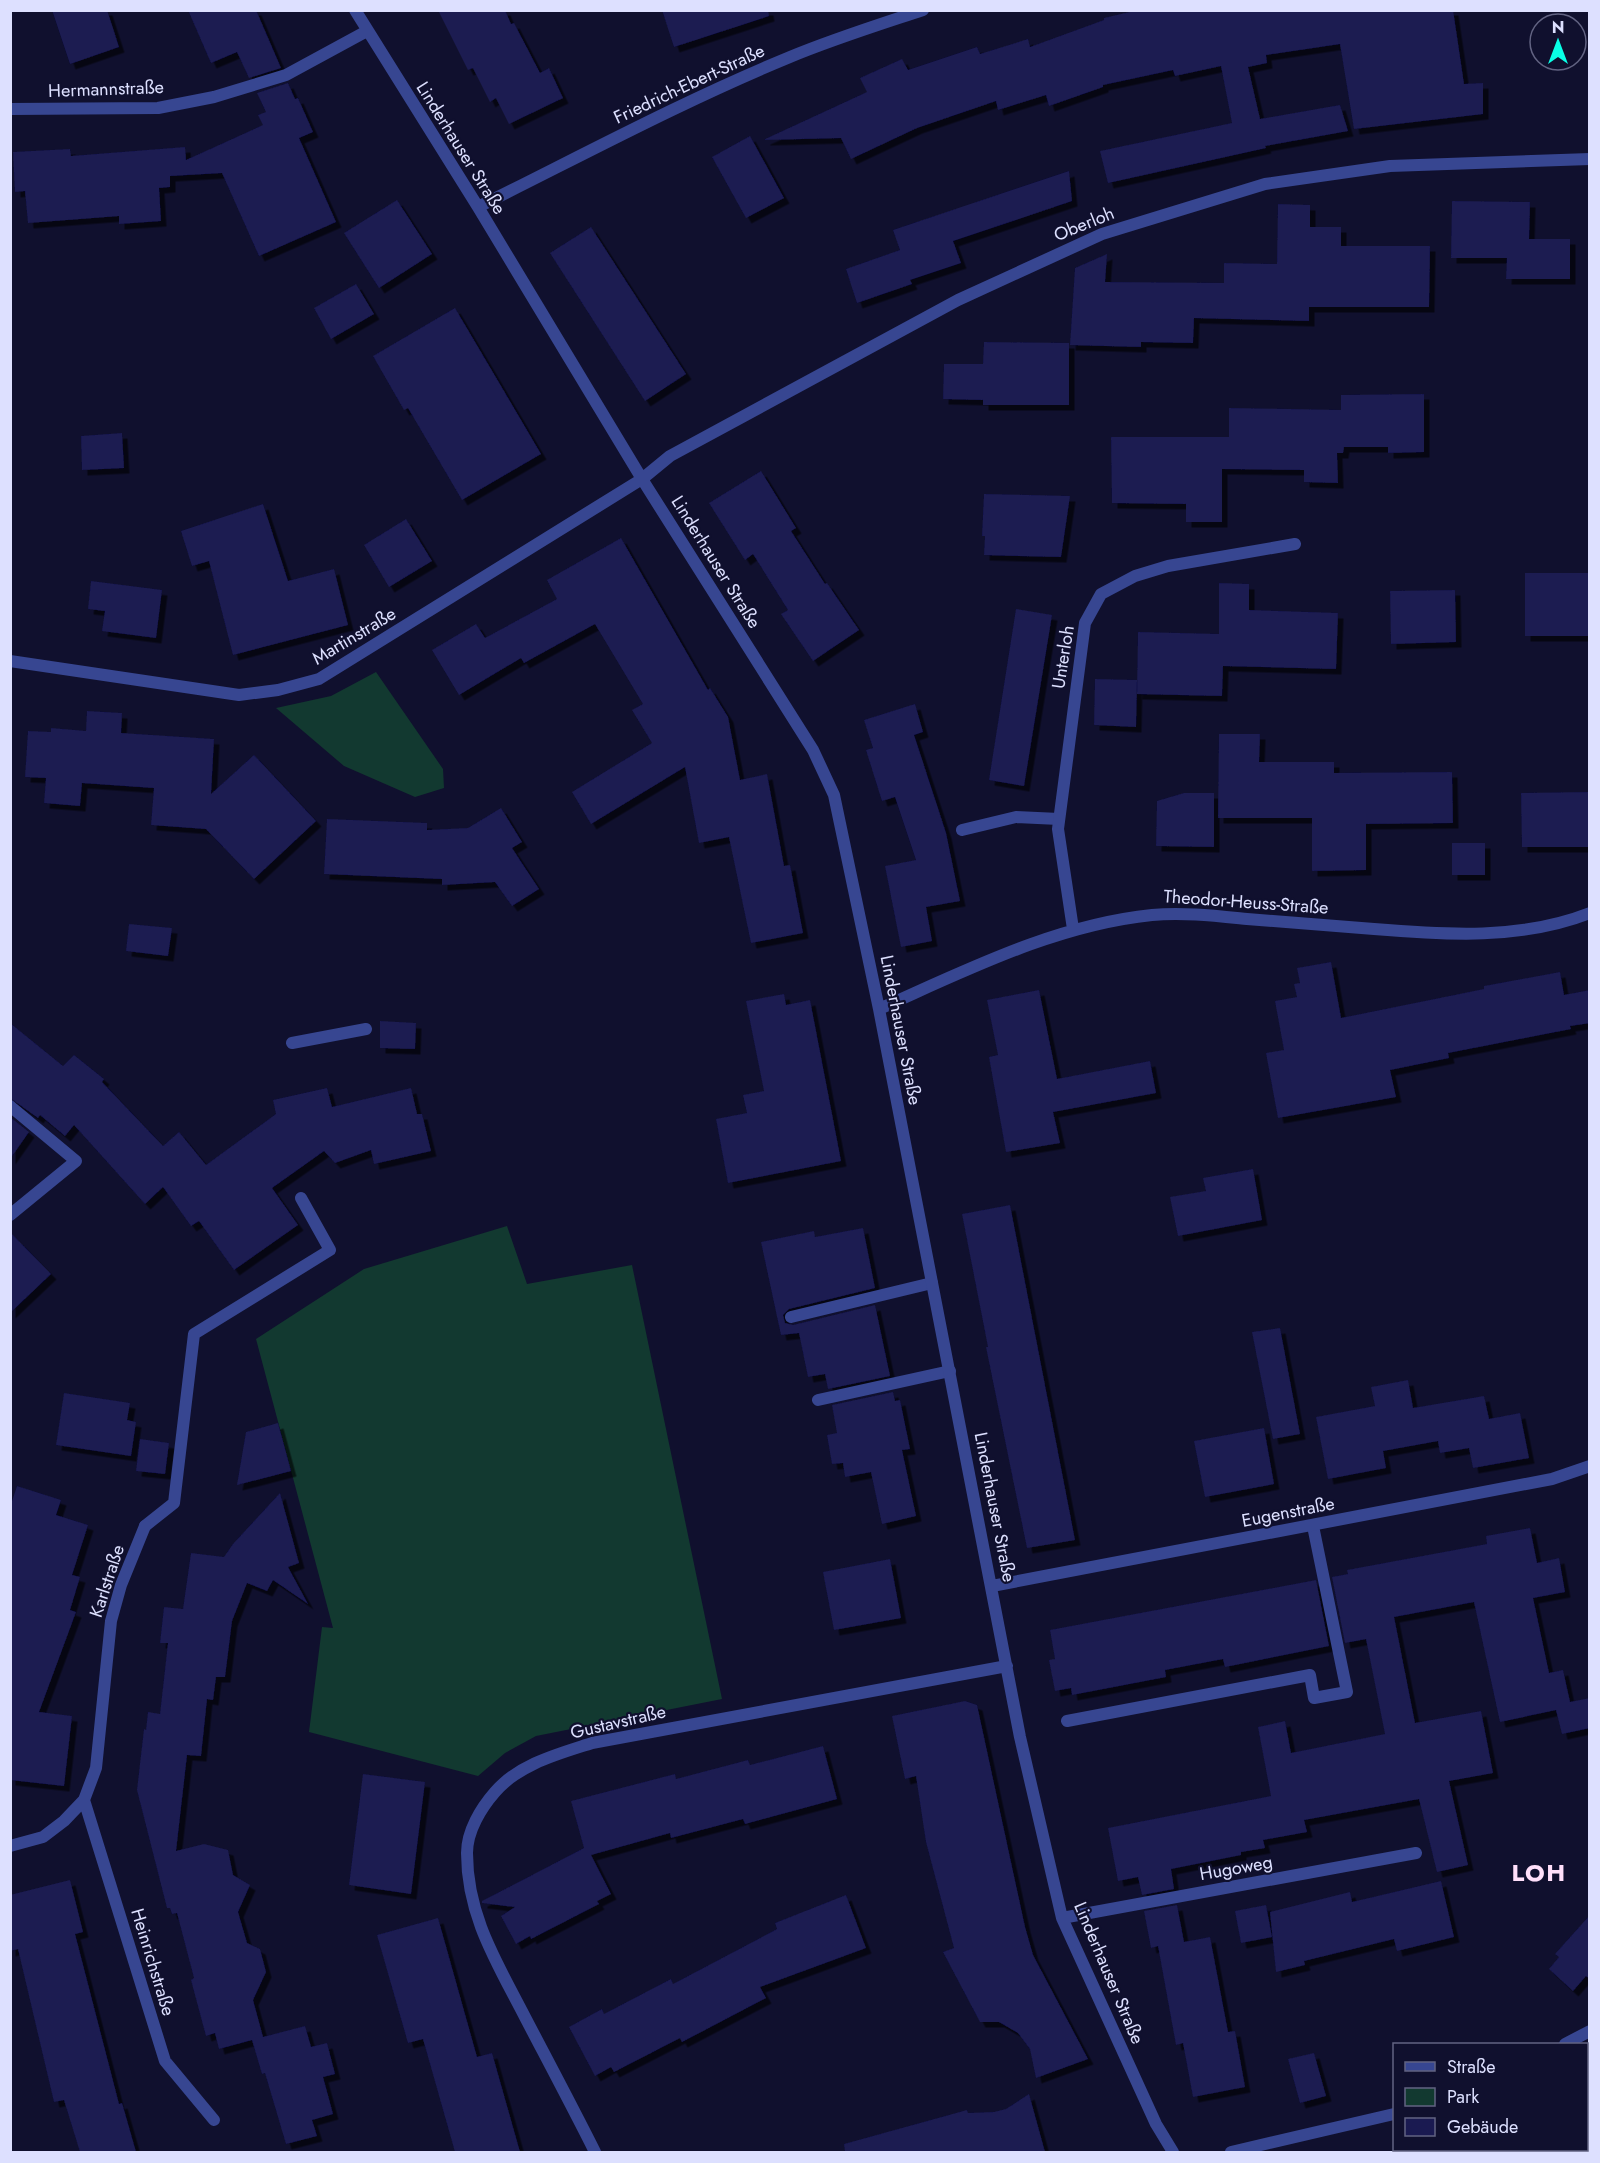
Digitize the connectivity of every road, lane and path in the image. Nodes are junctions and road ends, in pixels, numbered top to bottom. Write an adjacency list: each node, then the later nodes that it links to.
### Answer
1 (355, 10): 3 (street, Linderhauser Straße)
2 (923, 10): 6 (street, Friedrich-Ebert-Straße)
3 (367, 31): 4 (street, Hermannstraße); 6 (street, Linderhauser Straße)
4 (10, 109)
5 (1590, 159): 7 (street, Oberloh)
6 (478, 207): 7 (street, Linderhauser Straße)
7 (642, 479): 9 (street, Martinstraße); 14 (street, Linderhauser Straße)
8 (1295, 544): 10 (street, Unterloh)
9 (10, 661)
10 (1059, 819): 11 (street); 13 (street, Unterloh)
11 (962, 830)
12 (1590, 913): 13 (street, Theodor-Heuss-Straße)
13 (1073, 929): 14 (street, Theodor-Heuss-Straße)
14 (879, 1009): 20 (street, Linderhauser Straße)
15 (366, 1029): 16 (street)
16 (292, 1043)
17 (10, 1106): 19 (street)
18 (301, 1198): 29 (street, Karlstraße)
19 (10, 1215)
20 (932, 1282): 21 (street); 22 (street, Linderhauser Straße)
21 (791, 1317)
22 (950, 1371): 23 (street); 26 (street, Linderhauser Straße)
23 (818, 1400)
24 (1590, 1466): 25 (street, Eugenstraße)
25 (1313, 1526): 26 (street, Eugenstraße); 28 (street)
26 (992, 1586): 27 (street, Linderhauser Straße)
27 (1007, 1666): 32 (street, Linderhauser Straße); 37 (street, Gustavstraße)
28 (1067, 1721)
29 (84, 1800): 30 (street, Karlstraße); 36 (street, Heinrichstraße)
30 (10, 1846)
31 (1416, 1853): 32 (street, Hugoweg)
32 (1062, 1918): 38 (street, Linderhauser Straße)
33 (1590, 2031): 34 (street)
34 (1567, 2043)
35 (1393, 2114): 39 (street)
36 (214, 2120)
37 (595, 2152)
38 (1173, 2152)
39 (1231, 2152)

